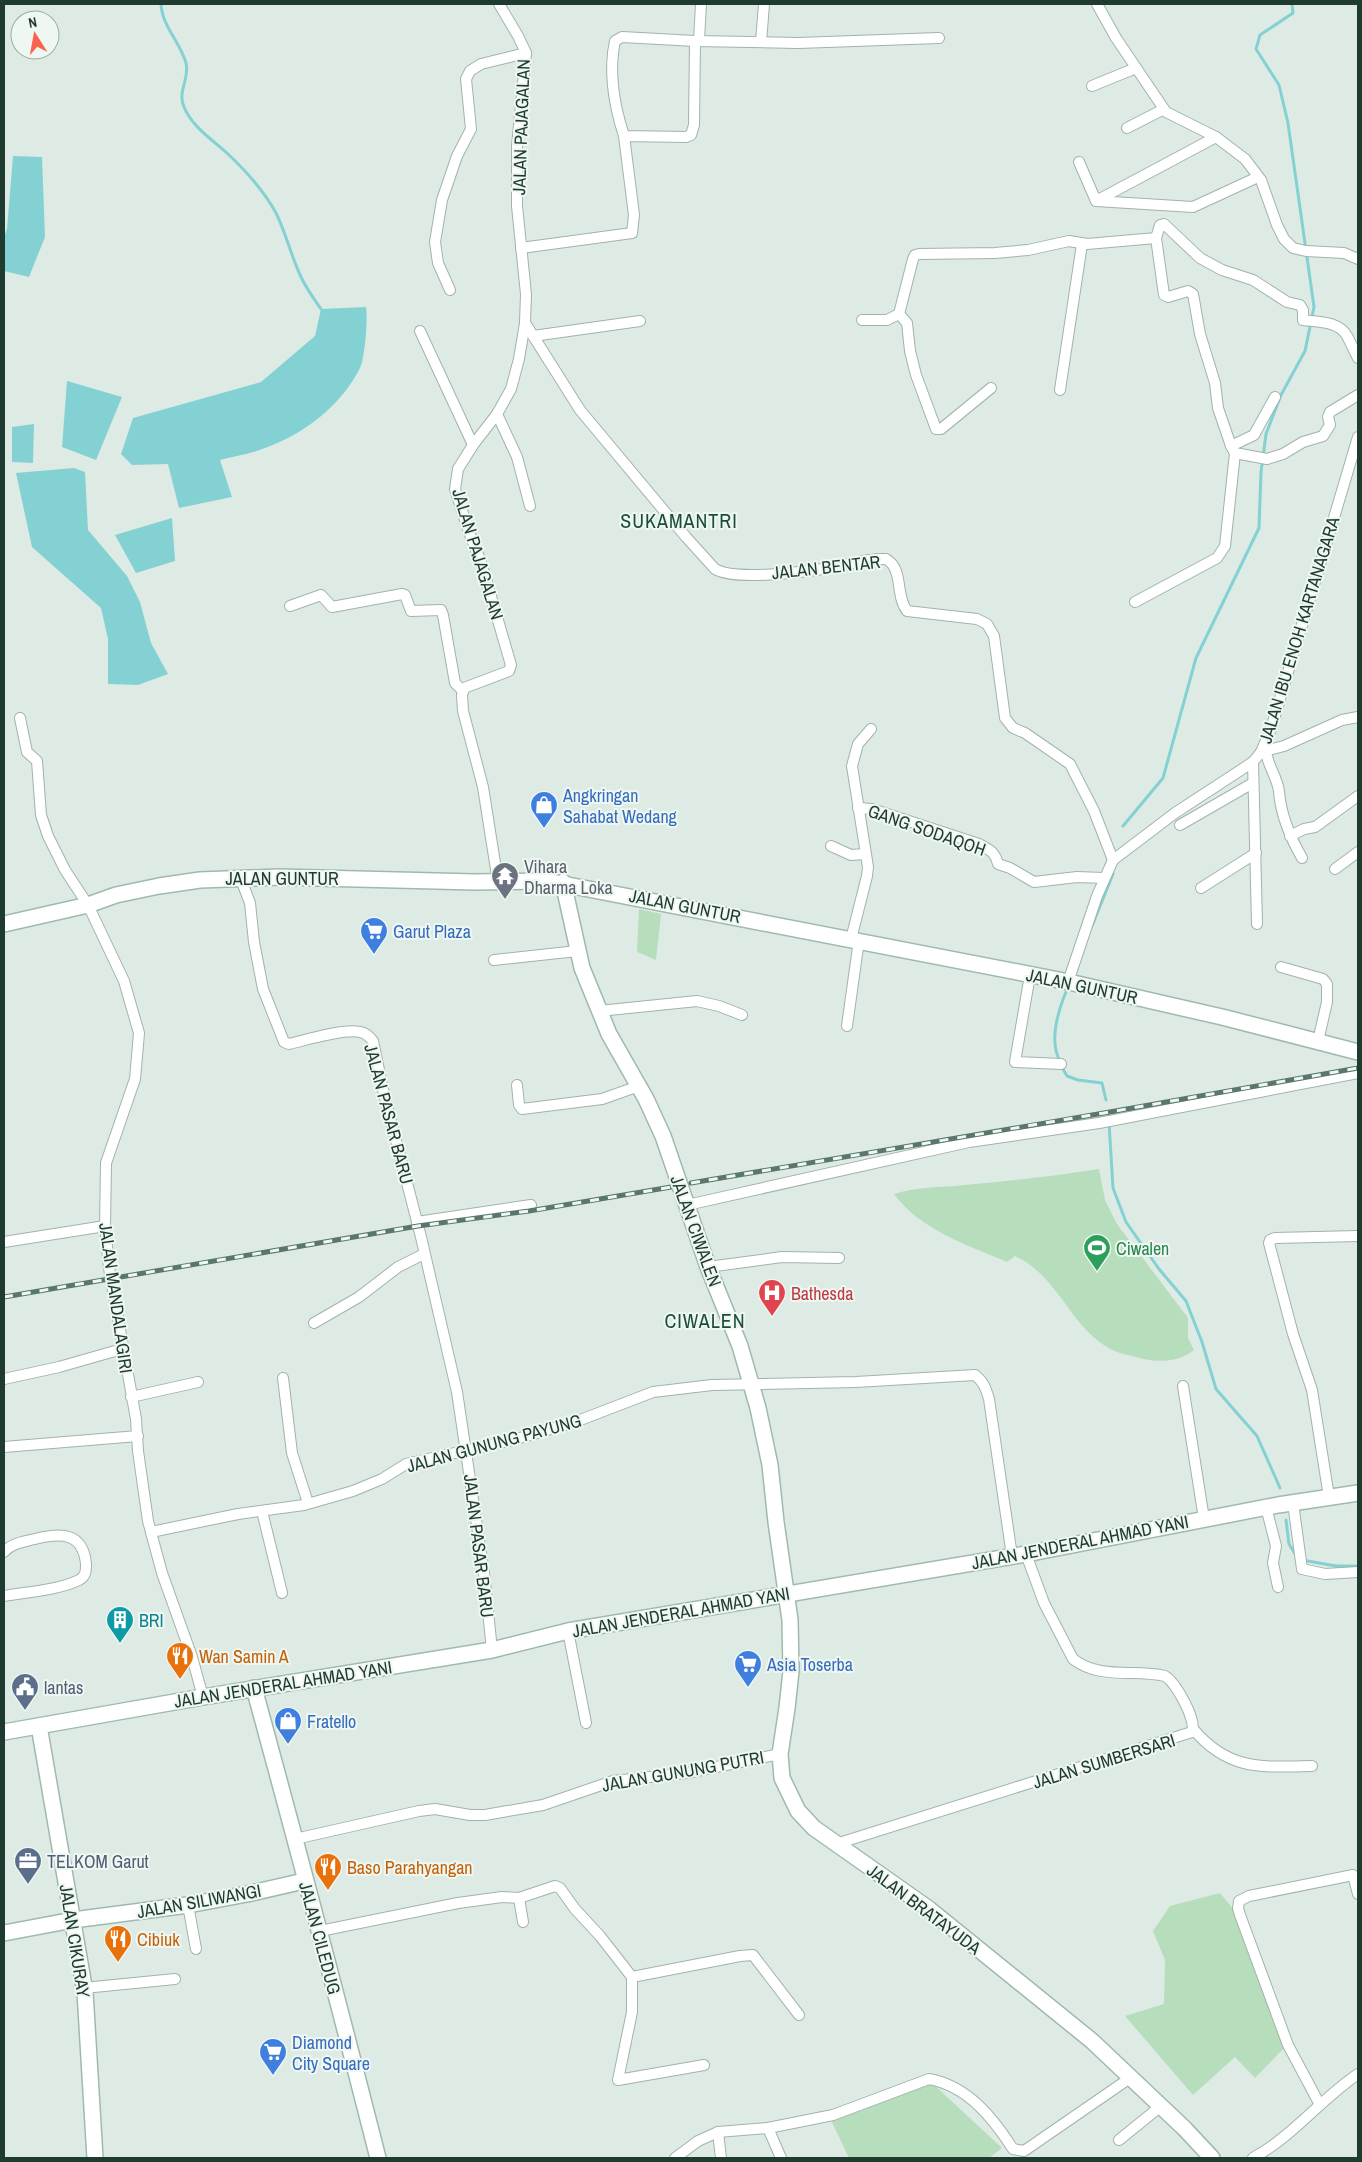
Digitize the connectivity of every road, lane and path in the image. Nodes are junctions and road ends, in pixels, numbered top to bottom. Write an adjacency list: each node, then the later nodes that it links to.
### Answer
1 (498, 4): 8 (street, JALAN PAJAGALAN)
2 (701, 4): 6 (street)
3 (764, 4): 7 (street)
4 (1097, 4): 9 (street)
5 (938, 38): 7 (street)
6 (697, 41): 7 (street); 13 (street); 13 (street)
7 (760, 42)
8 (526, 53): 20 (street, JALAN PAJAGALAN); 22 (street)
9 (1136, 68): 10 (street); 11 (street)
10 (1092, 86)
11 (1164, 109): 12 (street); 14 (street)
12 (1127, 128)
13 (624, 136): 20 (street)
14 (1216, 137): 16 (street); 17 (street)
15 (1079, 162): 17 (street)
16 (1258, 177): 17 (street); 21 (street)
17 (1096, 201)
18 (1156, 238): 19 (street); 29 (street); 37 (street)
19 (1082, 244): 23 (street); 31 (street)
20 (521, 248): 26 (street, JALAN PAJAGALAN)
21 (1358, 259)
22 (450, 290)
23 (899, 314): 24 (street); 30 (street)
24 (862, 320)
25 (640, 321): 28 (street)
26 (526, 323): 28 (street, JALAN BENTAR); 34 (street, JALAN PAJAGALAN)
27 (420, 331): 36 (street)
28 (533, 336): 57 (street, JALAN BENTAR)
29 (1358, 358)
30 (991, 388)
31 (1060, 390)
32 (1358, 395): 37 (street)
33 (1275, 397): 37 (street)
34 (497, 414): 36 (street, JALAN PAJAGALAN); 38 (street)
35 (1358, 437): 45 (street, JALAN IBU ENOH KARTANAGARA)
36 (473, 444): 41 (street, JALAN PAJAGALAN)
37 (1233, 450): 39 (street)
38 (530, 506)
39 (1135, 602)
40 (290, 606): 41 (street)
41 (463, 691): 61 (street)
42 (1358, 716): 45 (street)
43 (20, 718): 64 (street, JALAN MANDALAGIRI)
44 (872, 729): 49 (street)
45 (1264, 751): 46 (street, JALAN IBU ENOH KARTANAGARA); 51 (street)
46 (1253, 762): 47 (street); 57 (street, JALAN IBU ENOH KARTANAGARA)
47 (1254, 783): 50 (street); 54 (street)
48 (1358, 796): 51 (street)
49 (858, 808): 55 (street); 60 (street, GANG SODAQOH)
50 (1180, 825)
51 (1290, 836): 56 (street)
52 (831, 846): 55 (street)
53 (1358, 852): 58 (street)
54 (1256, 853): 63 (street); 66 (street)
55 (865, 854): 67 (street)
56 (1302, 858)
57 (1113, 860): 60 (street, JALAN IBU ENOH KARTANAGARA)
58 (1335, 869)
59 (240, 877): 61 (street, JALAN GUNTUR); 64 (street, JALAN GUNTUR); 84 (street, JALAN PASAR BARU)
60 (1104, 878): 72 (street, JALAN IBU ENOH KARTANAGARA)
61 (498, 882): 62 (street, JALAN GUNTUR)
62 (563, 882): 67 (street, JALAN GUNTUR); 68 (street, JALAN CIWALEN)
63 (1201, 888)
64 (88, 905): 65 (street, JALAN GUNTUR); 85 (street, JALAN MANDALAGIRI)
65 (4, 924)
66 (1257, 924)
67 (855, 939): 71 (street, JALAN GUNTUR); 75 (street)
68 (577, 951): 69 (street); 73 (street, JALAN CIWALEN)
69 (494, 960)
70 (1281, 967): 76 (street)
71 (1030, 975): 72 (street, JALAN GUNTUR); 78 (street)
72 (1069, 982): 76 (street, JALAN GUNTUR)
73 (600, 1011): 74 (street); 81 (street, JALAN CIWALEN)
74 (742, 1015)
75 (847, 1026)
76 (1318, 1041): 77 (street, JALAN GUNTUR)
77 (1358, 1052)
78 (1061, 1064)
79 (1358, 1073): 83 (street)
80 (518, 1085): 81 (street)
81 (639, 1086): 83 (street, JALAN CIWALEN)
82 (531, 1205): 84 (street)
83 (687, 1205): 90 (street, JALAN CIWALEN)
84 (417, 1222): 88 (street, JALAN PASAR BARU)
85 (104, 1226): 87 (street); 92 (street, JALAN MANDALAGIRI)
86 (1358, 1236): 103 (street)
87 (4, 1242)
88 (424, 1254): 91 (street); 101 (street, JALAN PASAR BARU)
89 (839, 1258): 90 (street)
90 (708, 1267): 96 (street, JALAN CIWALEN)
91 (314, 1322)
92 (122, 1349): 94 (street); 98 (street, JALAN MANDALAGIRI)
93 (283, 1378): 104 (street)
94 (4, 1379)
95 (198, 1382): 98 (street)
96 (751, 1384): 101 (street, JALAN GUNUNG PAYUNG); 111 (street, JALAN GUNUNG PAYUNG); 115 (street, JALAN CIWALEN)
97 (1183, 1386): 108 (street)
98 (131, 1396): 99 (street, JALAN MANDALAGIRI)
99 (138, 1436): 100 (street); 109 (street, JALAN MANDALAGIRI)
100 (4, 1447)
101 (467, 1451): 104 (street, JALAN GUNUNG PAYUNG); 118 (street, JALAN PASAR BARU)
102 (1358, 1492): 103 (street, JALAN JENDERAL AHMAD YANI)
103 (1329, 1497): 105 (street, JALAN JENDERAL AHMAD YANI)
104 (308, 1503): 107 (street, JALAN GUNUNG PAYUNG)
105 (1292, 1503): 106 (street, JALAN JENDERAL AHMAD YANI); 112 (street)
106 (1267, 1507): 108 (street, JALAN JENDERAL AHMAD YANI); 113 (street)
107 (262, 1511): 109 (street, JALAN GUNUNG PAYUNG); 114 (street)
108 (1204, 1519): 111 (street, JALAN JENDERAL AHMAD YANI)
109 (151, 1532): 120 (street, JALAN MANDALAGIRI)
110 (4, 1552): 116 (street)
111 (1019, 1555): 115 (street, JALAN JENDERAL AHMAD YANI); 123 (street, JALAN SUMBERSARI)
112 (1358, 1572)
113 (1278, 1587)
114 (282, 1593)
115 (786, 1594): 117 (street, JALAN JENDERAL AHMAD YANI); 125 (street, JALAN BRATAYUDA)
116 (4, 1596)
117 (568, 1631): 118 (street, JALAN JENDERAL AHMAD YANI); 121 (street)
118 (492, 1650): 119 (street, JALAN JENDERAL AHMAD YANI)
119 (254, 1688): 120 (street, JALAN JENDERAL AHMAD YANI); 127 (street, JALAN CILEDUG)
120 (203, 1697): 122 (street, JALAN JENDERAL AHMAD YANI)
121 (586, 1723)
122 (39, 1726): 124 (street, JALAN JENDERAL AHMAD YANI); 134 (street, JALAN CIKURAY)
123 (1194, 1730): 126 (street); 128 (street, JALAN SUMBERSARI)
124 (4, 1732)
125 (780, 1754): 127 (street, JALAN GUNUNG PUTRI); 128 (street, JALAN BRATAYUDA)
126 (1312, 1766)
127 (295, 1839): 130 (street, JALAN CILEDUG)
128 (836, 1844): 145 (street, JALAN BRATAYUDA)
129 (1356, 1875): 131 (street); 146 (street)
130 (304, 1881): 133 (street, JALAN SILIWANGI); 136 (street, JALAN CILEDUG)
131 (1358, 1894)
132 (519, 1898): 135 (street); 136 (street); 139 (street)
133 (188, 1905): 134 (street, JALAN SILIWANGI); 138 (street)
134 (73, 1920): 137 (street, JALAN SILIWANGI); 141 (street, JALAN CIKURAY)
135 (523, 1922)
136 (320, 1931): 152 (street, JALAN CILEDUG)
137 (4, 1933)
138 (196, 1949)
139 (632, 1976): 142 (street); 143 (street)
140 (175, 1980): 141 (street)
141 (84, 1988): 151 (street, JALAN CIKURAY)
142 (799, 2015)
143 (704, 2065)
144 (1358, 2074): 146 (street)
145 (1130, 2078): 147 (street, JALAN BRATAYUDA); 148 (street)
146 (1320, 2105): 157 (street)
147 (1161, 2106): 150 (street); 156 (street, JALAN BRATAYUDA)
148 (768, 2128): 149 (street); 155 (street)
149 (718, 2132): 153 (street); 154 (street)
150 (1120, 2140)
151 (95, 2158)
152 (378, 2158)
153 (675, 2158)
154 (722, 2158)
155 (781, 2158)
156 (1212, 2158)
157 (1253, 2158)

